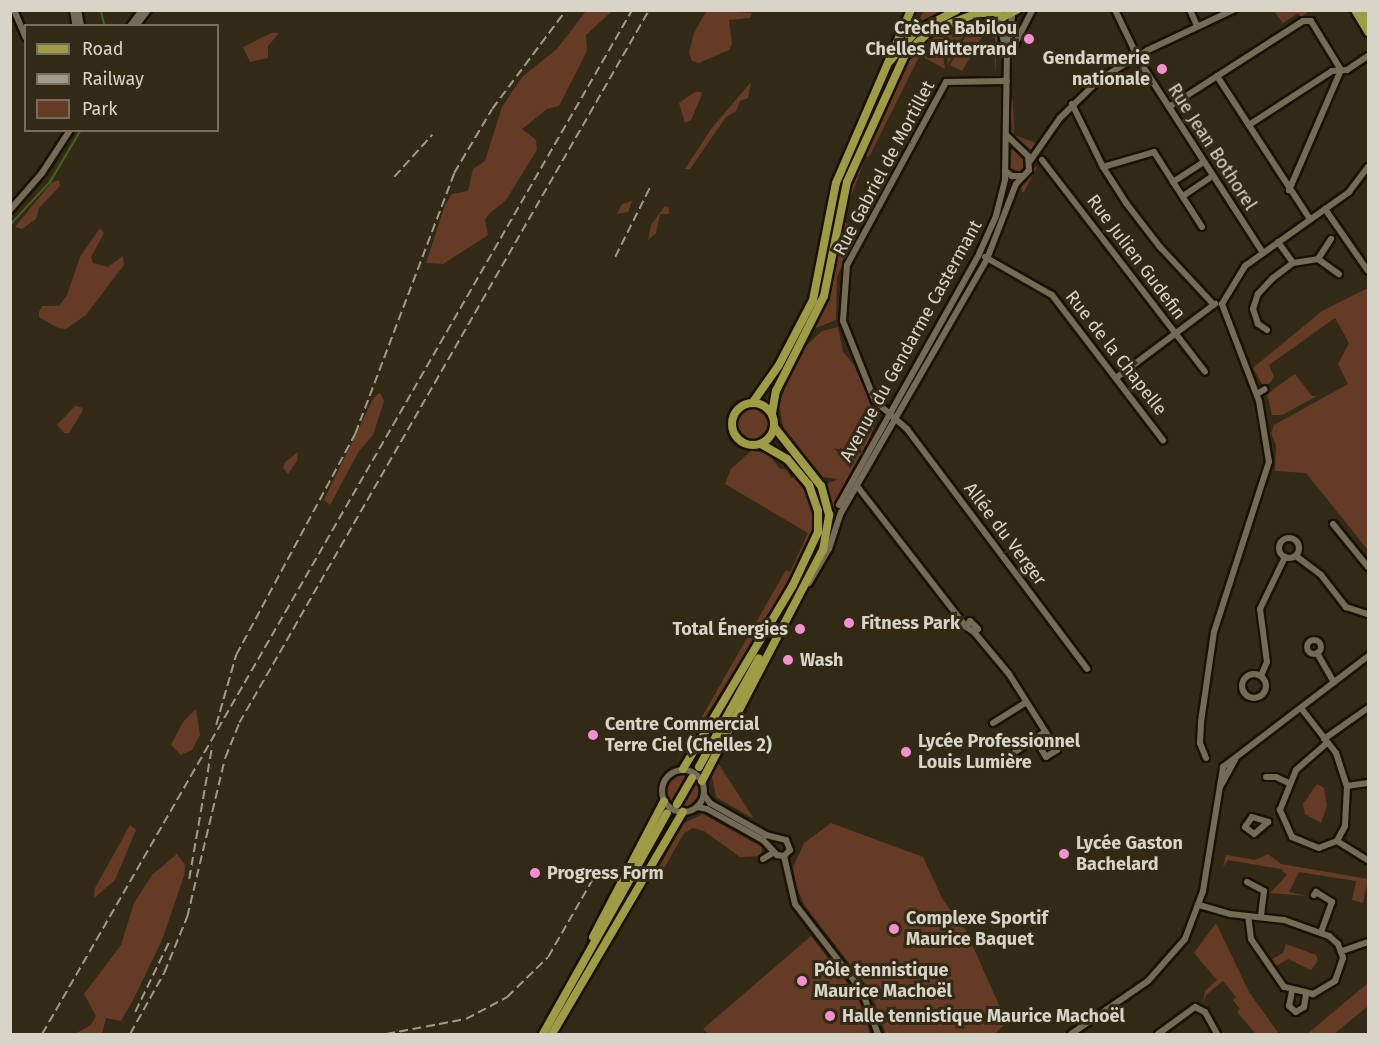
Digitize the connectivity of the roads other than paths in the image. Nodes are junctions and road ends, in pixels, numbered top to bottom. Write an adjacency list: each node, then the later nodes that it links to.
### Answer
1 (14, 10): 22 (street)
2 (73, 10): 17 (street)
3 (78, 10): 17 (street)
4 (142, 10): 18 (street)
5 (148, 10): 19 (street)
6 (910, 10): 40 (main road)
7 (957, 10): 40 (main road)
8 (1032, 10): 23 (street)
9 (1115, 10): 24 (street, Rue Jean Bothorel)
10 (1190, 10): 20 (street)
11 (1233, 10): 20 (street)
12 (1355, 10): 21 (main road)
13 (1366, 12): 16 (main road)
14 (994, 13): 15 (main road); 23 (street); 70 (main road)
15 (1015, 13): 23 (street)
16 (1368, 20)
17 (78, 24)
18 (132, 24)
19 (138, 24)
20 (1197, 26): 24 (street)
21 (1368, 32)
22 (24, 33)
23 (1007, 49): 28 (street, Avenue du Gendarme Castermant)
24 (1137, 56): 29 (street); 30 (street, Rue Jean Bothorel)
25 (1368, 56): 26 (street)
26 (1341, 70): 27 (street); 31 (street); 45 (street)
27 (1217, 76): 30 (street); 31 (street)
28 (1007, 81): 33 (street, Avenue du Gendarme Castermant); 71 (street, Rue Gabriel de Mortillet)
29 (1072, 104): 34 (street); 38 (street)
30 (1169, 107): 36 (street, Rue Jean Bothorel)
31 (1249, 125): 45 (street)
32 (69, 132): 48 (street)
33 (1007, 136): 37 (street); 41 (street, Avenue du Gendarme Castermant)
34 (1040, 144): 35 (street); 37 (street)
35 (1042, 160): 37 (street); 63 (street, Rue Julien Gudefin)
36 (1204, 162): 43 (street, Rue Jean Bothorel); 44 (street)
37 (1030, 164): 42 (street, Avenue du Gendarme Castermant)
38 (1103, 167): 44 (street); 60 (street)
39 (1368, 167): 47 (street)
40 (841, 170): 69 (main road)
41 (1005, 171): 42 (street); 54 (street, Avenue du Gendarme Castermant)
42 (1023, 176): 55 (street, Avenue du Gendarme Castermant)
43 (1213, 176): 46 (street); 53 (street, Rue Jean Bothorel)
44 (1173, 182): 46 (street)
45 (1289, 190): 49 (street)
46 (1183, 196): 50 (street)
47 (1325, 209): 49 (street); 58 (street)
48 (10, 210)
49 (1310, 219): 52 (street)
50 (1202, 227)
51 (1331, 239): 56 (street)
52 (1278, 242): 53 (street); 57 (street)
53 (1263, 253): 61 (street)
54 (979, 254): 55 (street, Rue de la Chapelle); 64 (street, Avenue du Gendarme Castermant)
55 (987, 259): 66 (street, Rue de la Chapelle); 72 (street, Avenue du Gendarme Castermant)
56 (1318, 259): 57 (street); 59 (street)
57 (1293, 263): 62 (street)
58 (1368, 271)
59 (1339, 274)
60 (1214, 304): 61 (street); 63 (street)
61 (1222, 304): 68 (street)
62 (1267, 330)
63 (1175, 333): 65 (street, Rue Julien Gudefin); 66 (street)
64 (913, 370): 71 (street, Avenue du Gendarme Castermant); 72 (street)
65 (1205, 372)
66 (1116, 378): 76 (street, Rue de la Chapelle)
67 (1265, 389): 68 (street)
68 (1257, 394): 73 (street)
69 (753, 402): 70 (main road); 77 (main road)
70 (772, 413): 75 (main road)
71 (888, 414): 72 (street, Rue Gabriel de Mortillet); 78 (street, Avenue du Gendarme Castermant)
72 (896, 419): 78 (street, Avenue du Gendarme Castermant); 91 (street, Allée du Verger)
73 (1264, 420): 74 (street); 102 (street)
74 (1273, 420)
75 (775, 428): 77 (main road); 81 (main road)
76 (1163, 440)
77 (762, 444): 85 (main road)
78 (855, 486): 79 (street); 86 (street, Avenue du Gendarme Castermant); 94 (street)
79 (839, 505)
80 (1333, 524): 84 (street)
81 (825, 536): 85 (main road); 86 (main road)
82 (1296, 556): 83 (street); 83 (street); 88 (street)
83 (1285, 557): 92 (street)
84 (1368, 567)
85 (793, 585): 103 (main road)
86 (801, 593): 106 (main road)
87 (1368, 607): 88 (street)
88 (1368, 614)
89 (1317, 653): 93 (street)
90 (1368, 656): 93 (street)
91 (1087, 669)
92 (1261, 676): 92 (street)
93 (1334, 683): 95 (street)
94 (1026, 702): 97 (street); 98 (street)
95 (1301, 708): 100 (street); 125 (street)
96 (1368, 708): 100 (street)
97 (993, 723)
98 (1046, 732): 99 (street); 99 (street)
99 (1035, 739): 101 (street)
100 (1326, 741): 107 (street); 109 (street)
101 (1015, 752)
102 (1206, 758)
103 (683, 769): 106 (street); 111 (street)
104 (690, 777): 112 (main road)
105 (1266, 777): 107 (street)
106 (702, 781): 110 (street)
107 (1289, 783): 115 (street)
108 (1368, 783): 109 (street)
109 (1347, 786): 118 (street)
110 (704, 795): 113 (street); 117 (street)
111 (664, 801): 114 (street); 131 (main road)
112 (676, 803)
113 (697, 807): 114 (street); 119 (street)
114 (683, 812): 136 (main road)
115 (1281, 819): 116 (street); 118 (street)
116 (1268, 822)
117 (777, 840): 119 (street); 120 (street)
118 (1337, 841): 122 (street)
119 (773, 849): 120 (street); 121 (street)
120 (784, 856): 137 (street)
121 (763, 859)
122 (1368, 860)
123 (1247, 882): 127 (street)
124 (1314, 895): 128 (street)
125 (1199, 905): 126 (street); 138 (street)
126 (1248, 916): 127 (street); 132 (street)
127 (1261, 916): 128 (street)
128 (1321, 932): 130 (street)
129 (1368, 942): 130 (street)
130 (1342, 951): 133 (street)
131 (569, 988): 134 (main road); 135 (main road); 136 (main road)
132 (1292, 991): 133 (street); 133 (street)
133 (1306, 994)
134 (537, 1035)
135 (543, 1035)
136 (552, 1035)
137 (878, 1035)
138 (1071, 1035)
139 (1158, 1035): 140 (street)
140 (1217, 1035)

